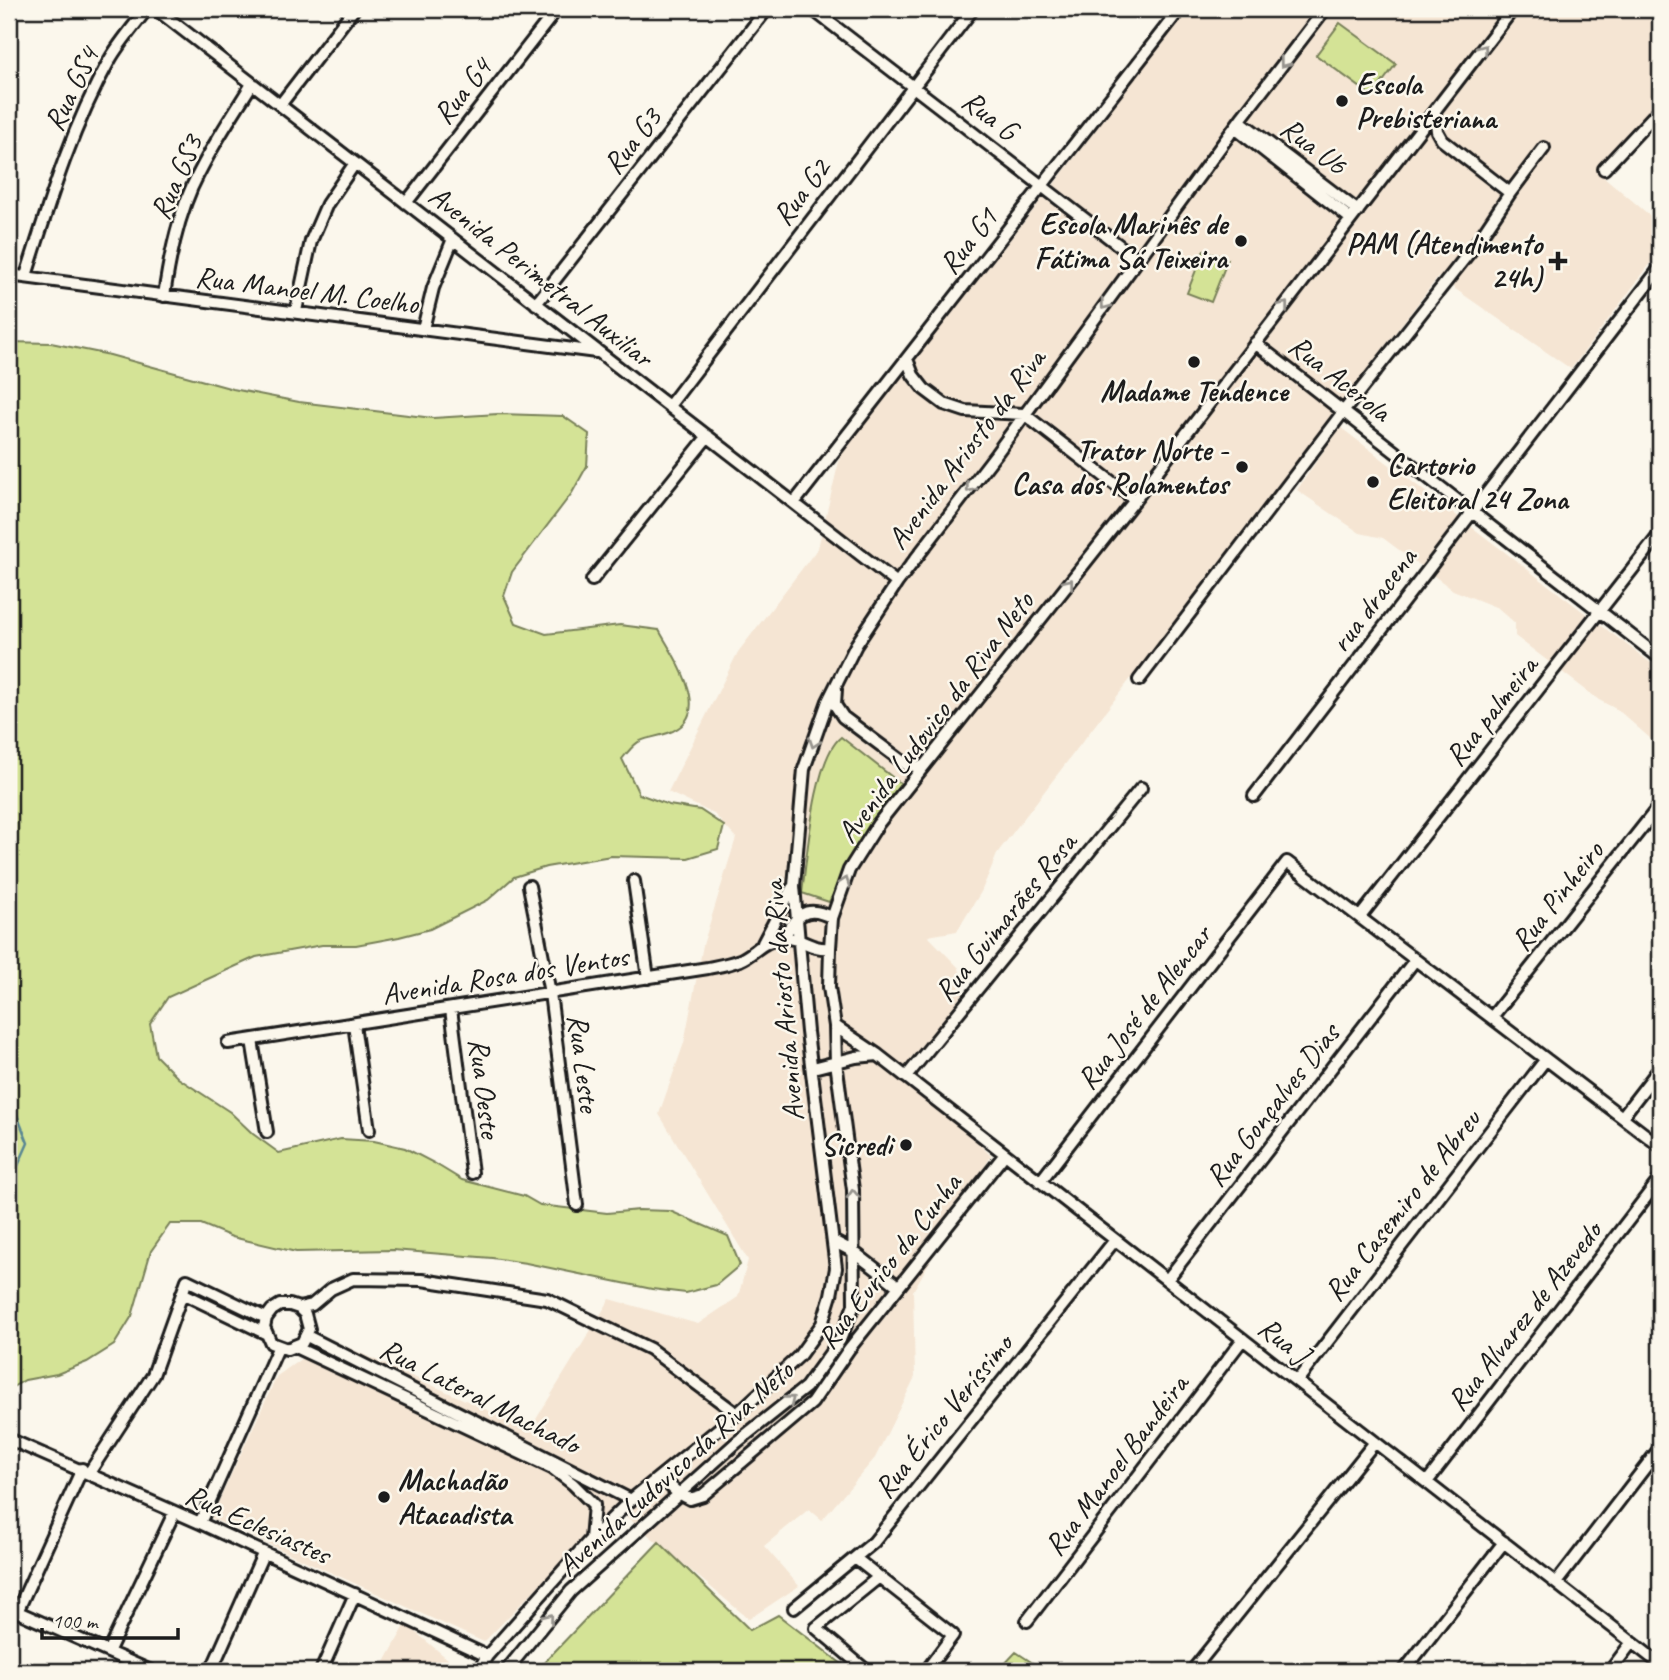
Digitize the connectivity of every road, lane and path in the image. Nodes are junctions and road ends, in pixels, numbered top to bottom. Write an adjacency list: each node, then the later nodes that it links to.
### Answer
1 (146, 9): 28 (street, Rua GS4)
2 (156, 9): 11 (street, Avenida Perimetral Auxiliar)
3 (354, 9): 13 (street)
4 (557, 9): 22 (street, Rua G4)
5 (766, 9): 30 (street, Rua G3)
6 (812, 9): 12 (street, Rua G)
7 (973, 9): 12 (street, Rua G2)
8 (1180, 9): 20 (street, Rua G1)
9 (1325, 9): 16 (street, Avenida Ariosto da Riva, one-way to 16)
10 (1513, 9): 15 (street, Avenida Ludovico da Riva Neto, one-way to 10)
11 (252, 84): 13 (street, Avenida Perimetral Auxiliar); 29 (street, Rua GS3)
12 (913, 86): 20 (street, Rua G); 36 (street, Rua G2)
13 (280, 105): 18 (street, Avenida Perimetral Auxiliar)
14 (1660, 109): 19 (street)
15 (1435, 113): 21 (street); 23 (street, Avenida Ludovico da Riva Neto)
16 (1237, 124): 23 (street, Rua U6); 25 (street, Avenida Ariosto da Riva)
17 (1544, 148): 21 (street)
18 (355, 163): 22 (street, Avenida Perimetral Auxiliar); 31 (street)
19 (1604, 169)
20 (1042, 187): 25 (street, Rua G); 35 (street, Rua G1)
21 (1510, 192): 37 (street)
22 (407, 203): 24 (street, Avenida Perimetral Auxiliar)
23 (1354, 215): 33 (street, Avenida Ludovico da Riva Neto, one-way to 23)
24 (453, 239): 30 (street, Avenida Perimetral Auxiliar); 32 (street)
25 (1138, 260): 38 (street, Avenida Ariosto da Riva, one-way to 38)
26 (1660, 268): 42 (street, rua dracena)
27 (9, 275): 28 (street, Rua Manoel M. Coelho)
28 (26, 276): 29 (street, Rua Manoel M. Coelho)
29 (164, 296): 31 (street, Rua Manoel M. Coelho)
30 (536, 304): 34 (street, Avenida Perimetral Auxiliar)
31 (296, 311): 32 (street, Rua Manoel M. Coelho)
32 (423, 329): 34 (street, Rua Manoel M. Coelho)
33 (1255, 343): 37 (street, Rua Acerola); 40 (street, Avenida Ludovico da Riva Neto)
34 (599, 352): 36 (street, Avenida Perimetral Auxiliar)
35 (907, 359): 38 (street); 41 (street, Rua G1)
36 (669, 406): 39 (street, Avenida Perimetral Auxiliar)
37 (1343, 412): 42 (street, Rua Acerola); 48 (street)
38 (1024, 414): 40 (street); 45 (street, Avenida Ariosto da Riva, one-way to 45)
39 (708, 436): 41 (street, Avenida Perimetral Auxiliar); 44 (street)
40 (1135, 500): 53 (street, Avenida Ludovico da Riva Neto, one-way to 40)
41 (794, 503): 45 (street, Avenida Perimetral Auxiliar)
42 (1472, 512): 46 (street, Rua Acerola); 56 (street, rua dracena)
43 (1660, 534): 46 (street, Rua palmeira)
44 (592, 580)
45 (897, 583): 49 (street, Avenida Ariosto da Riva)
46 (1600, 612): 47 (street, Rua Acerola); 61 (street, Rua palmeira)
47 (1660, 659)
48 (1139, 680)
49 (837, 683): 50 (street); 51 (street, Avenida Ariosto da Riva)
50 (840, 719): 51 (street); 52 (street)
51 (821, 721): 59 (street, Avenida Ariosto da Riva, one-way to 59)
52 (872, 743): 53 (street); 54 (street)
53 (923, 767): 54 (street, Avenida Ludovico da Riva Neto)
54 (909, 786): 63 (street, Avenida Ludovico da Riva Neto, one-way to 54)
55 (1141, 788): 82 (street, Rua Guimarães Rosa)
56 (1254, 796)
57 (1660, 805): 72 (street, Rua Pinheiro)
58 (634, 881): 69 (street)
59 (794, 886): 62 (street, Avenida Ariosto da Riva); 66 (street)
60 (530, 887): 70 (street, Rua Leste)
61 (1360, 917): 68 (street); 90 (street, Rua José de Alencar)
62 (795, 918): 63 (street); 64 (street); 65 (street, Avenida Ariosto da Riva)
63 (832, 918): 67 (street, Avenida Ludovico da Riva Neto)
64 (783, 938): 65 (street, Avenida Rosa dos Ventos); 66 (street, Avenida Rosa dos Ventos)
65 (800, 939): 67 (street, Avenida Rosa dos Ventos); 80 (street, Avenida Ariosto da Riva)
66 (763, 943): 69 (street, Avenida Rosa dos Ventos)
67 (830, 948): 74 (street, Avenida Ludovico da Riva Neto)
68 (1415, 960): 72 (street); 95 (street, Rua Gonçalves Dias)
69 (648, 978): 70 (street, Avenida Rosa dos Ventos)
70 (550, 993): 71 (street, Avenida Rosa dos Ventos); 91 (street, Rua Leste)
71 (451, 1009): 73 (street, Avenida Rosa dos Ventos); 88 (street, Rua Oeste)
72 (1492, 1017): 78 (street)
73 (354, 1024): 75 (street, Avenida Rosa dos Ventos); 84 (street)
74 (835, 1026): 77 (street, Rua J); 79 (street, Avenida Ludovico da Riva Neto)
75 (252, 1040): 76 (street, Avenida Rosa dos Ventos); 85 (street)
76 (228, 1043)
77 (878, 1055): 79 (street); 82 (street, Rua J)
78 (1546, 1059): 83 (street); 107 (street, Rua Casemiro de Abreu)
79 (836, 1062): 80 (street); 94 (street, Avenida Ludovico da Riva Neto, one-way to 79)
80 (813, 1068): 93 (street, Avenida Ariosto da Riva)
81 (1660, 1068): 83 (street)
82 (906, 1077): 87 (street, Rua J)
83 (1622, 1116): 86 (street)
84 (369, 1130)
85 (267, 1132)
86 (1660, 1146)
87 (1005, 1154): 90 (street, Rua J); 96 (street, Rua Eurico da Cunha)
88 (472, 1173)
89 (1660, 1179): 116 (street, Rua Alvarez de Azevedo)
90 (1041, 1182): 92 (street, Rua J)
91 (578, 1205)
92 (1115, 1240): 95 (street, Rua J); 124 (street, Rua Érico Veríssimo)
93 (833, 1241): 94 (street); 108 (street, Avenida Ariosto da Riva)
94 (854, 1252): 96 (street); 103 (street, Avenida Ludovico da Riva Neto)
95 (1167, 1280): 102 (street, Rua J)
96 (898, 1286): 106 (street, Rua Eurico da Cunha)
97 (182, 1293): 99 (street); 100 (street); 114 (street)
98 (299, 1308): 99 (street); 101 (street); 108 (street)
99 (266, 1318): 100 (street)
100 (265, 1333): 104 (street)
101 (307, 1336): 105 (street); 118 (street, Rua Lateral Machado)
102 (1243, 1339): 107 (street, Rua J); 130 (street, Rua Manoel Bandeira)
103 (840, 1340): 106 (street); 110 (street, Avenida Ludovico da Riva Neto, one-way to 103)
104 (278, 1348): 105 (street); 120 (street)
105 (295, 1348): 121 (street)
106 (849, 1349): 113 (street, Rua Eurico da Cunha)
107 (1297, 1381): 111 (street, Rua J)
108 (737, 1414): 115 (street, Avenida Ariosto da Riva)
109 (9, 1439): 114 (street, Rua Eclesiastes)
110 (737, 1442): 113 (street); 117 (street, Avenida Ludovico da Riva Neto)
111 (1375, 1442): 116 (street, Rua J); 142 (street)
112 (1660, 1448): 126 (street)
113 (751, 1455): 117 (street, Rua Eurico da Cunha)
114 (86, 1471): 119 (street, Rua Eclesiastes); 129 (street)
115 (663, 1474): 117 (street); 118 (street, Avenida Ariosto da Riva)
116 (1427, 1482): 122 (street, Rua J)
117 (680, 1494): 139 (street, Avenida Ludovico da Riva Neto, one-way to 117)
118 (631, 1500): 121 (street, Avenida Ariosto da Riva)
119 (174, 1513): 120 (street, Rua Eclesiastes); 132 (street)
120 (200, 1523): 123 (street, Rua Eclesiastes)
121 (591, 1539): 133 (street, Avenida Ariosto da Riva)
122 (1504, 1542): 126 (street, Rua J); 143 (street)
123 (263, 1554): 127 (street, Rua Eclesiastes); 136 (street)
124 (855, 1558): 125 (street); 128 (street, Rua Érico Veríssimo)
125 (879, 1577): 140 (street); 141 (street)
126 (1556, 1583): 131 (street, Rua J)
127 (355, 1594): 133 (street, Rua Eclesiastes); 137 (street)
128 (794, 1608)
129 (13, 1610): 132 (street)
130 (1027, 1621)
131 (1632, 1642): 134 (street, Rua J); 144 (street)
132 (108, 1652): 135 (street)
133 (486, 1656): 138 (street, Avenida Ariosto da Riva)
134 (1660, 1664)
135 (151, 1671)
136 (211, 1671)
137 (321, 1671)
138 (478, 1671)
139 (506, 1671)
140 (867, 1671)
141 (926, 1671)
142 (1192, 1671)
143 (1404, 1671)
144 (1610, 1671)

